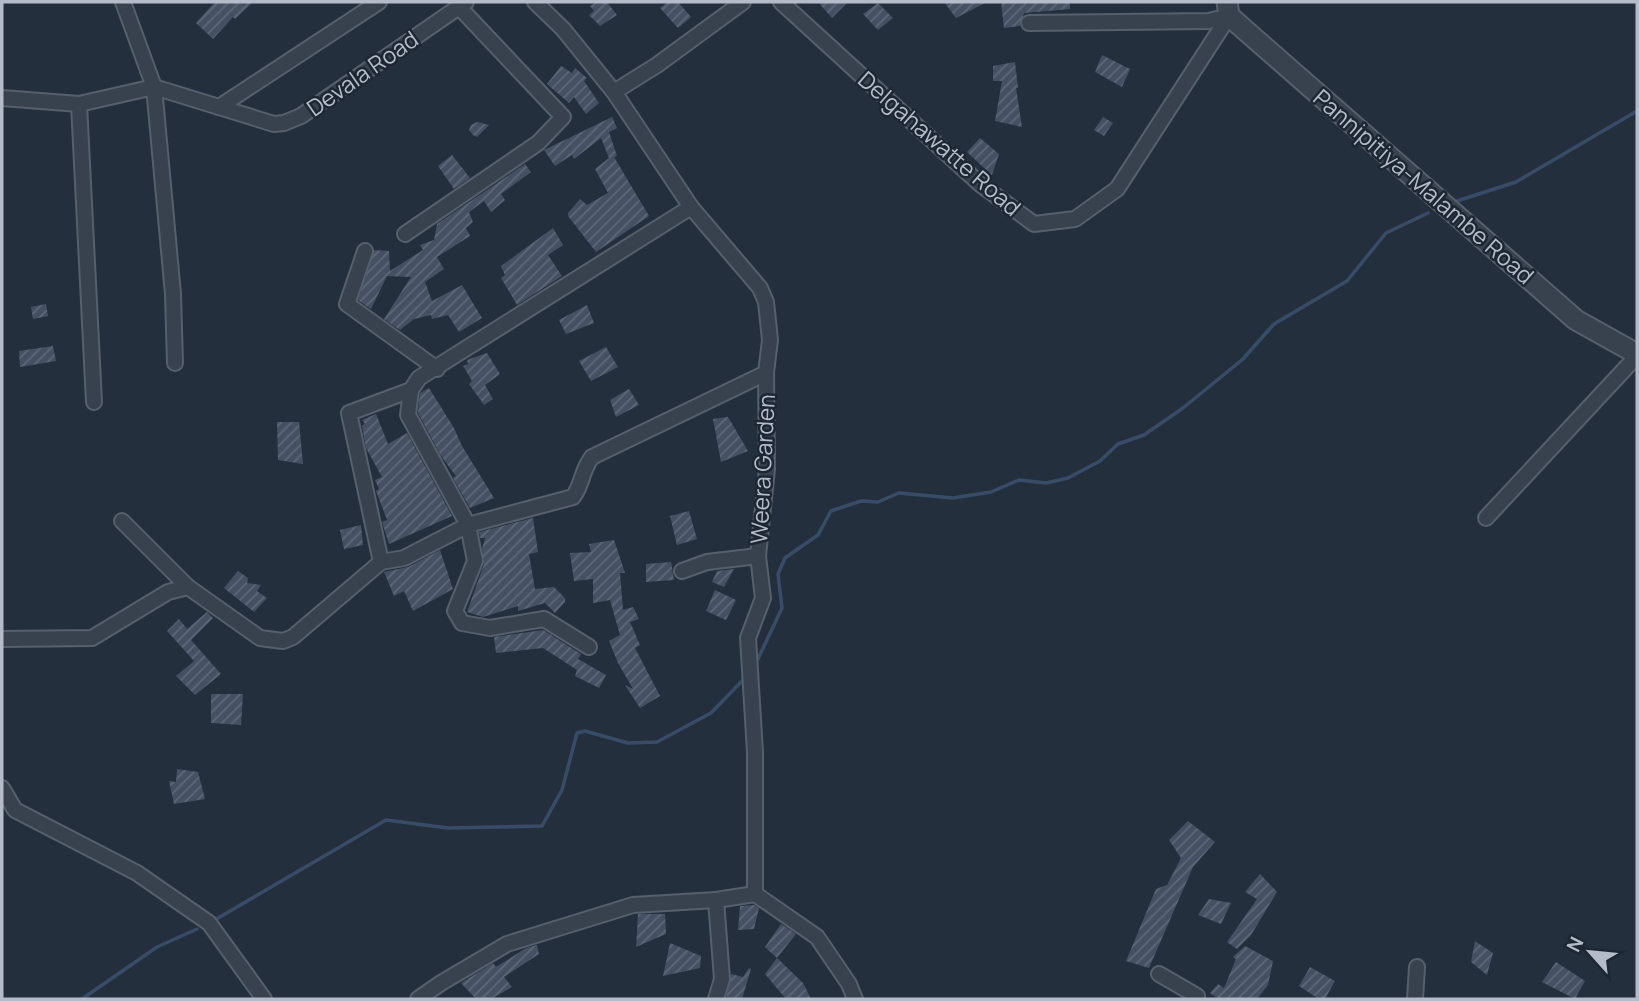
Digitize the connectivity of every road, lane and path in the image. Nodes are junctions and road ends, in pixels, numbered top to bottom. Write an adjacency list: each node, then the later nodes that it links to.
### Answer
1 (123, 2): 9 (street)
2 (379, 2): 13 (street)
3 (535, 2): 10 (street, Weera Garden)
4 (743, 2): 10 (street)
5 (781, 2): 7 (street, Delgahawatte Road)
6 (463, 4): 13 (street, Devala Road); 15 (street, Devala Road)
7 (1228, 9): 8 (street); 17 (street, Pannipitiya-Malambe Road)
8 (1028, 23)
9 (154, 87): 12 (street, Devala Road); 13 (street, Devala Road); 18 (street)
10 (614, 92): 14 (street, Weera Garden)
11 (2, 98): 12 (street, Devala Road)
12 (79, 104): 22 (street)
13 (219, 107)
14 (691, 207): 19 (street); 20 (street, Weera Garden)
15 (405, 234)
16 (365, 251): 19 (street)
17 (1637, 355): 23 (street)
18 (175, 363)
19 (437, 369): 21 (street)
20 (766, 373): 25 (street); 26 (street, Weera Garden)
21 (411, 390): 25 (street); 27 (street)
22 (94, 402)
23 (1486, 518)
24 (121, 522): 29 (street)
25 (468, 525): 27 (street); 31 (street)
26 (758, 556): 28 (street); 33 (street, Weera Garden)
27 (381, 562): 29 (street)
28 (682, 571)
29 (188, 587): 30 (street)
30 (2, 639)
31 (589, 647)
32 (2, 788): 37 (street)
33 (755, 894): 34 (street); 40 (street)
34 (716, 900): 38 (street); 39 (street)
35 (1417, 967): 42 (street)
36 (1159, 974): 41 (street)
37 (264, 999)
38 (418, 999)
39 (716, 999)
40 (855, 999)
41 (1196, 999)
42 (1415, 999)

